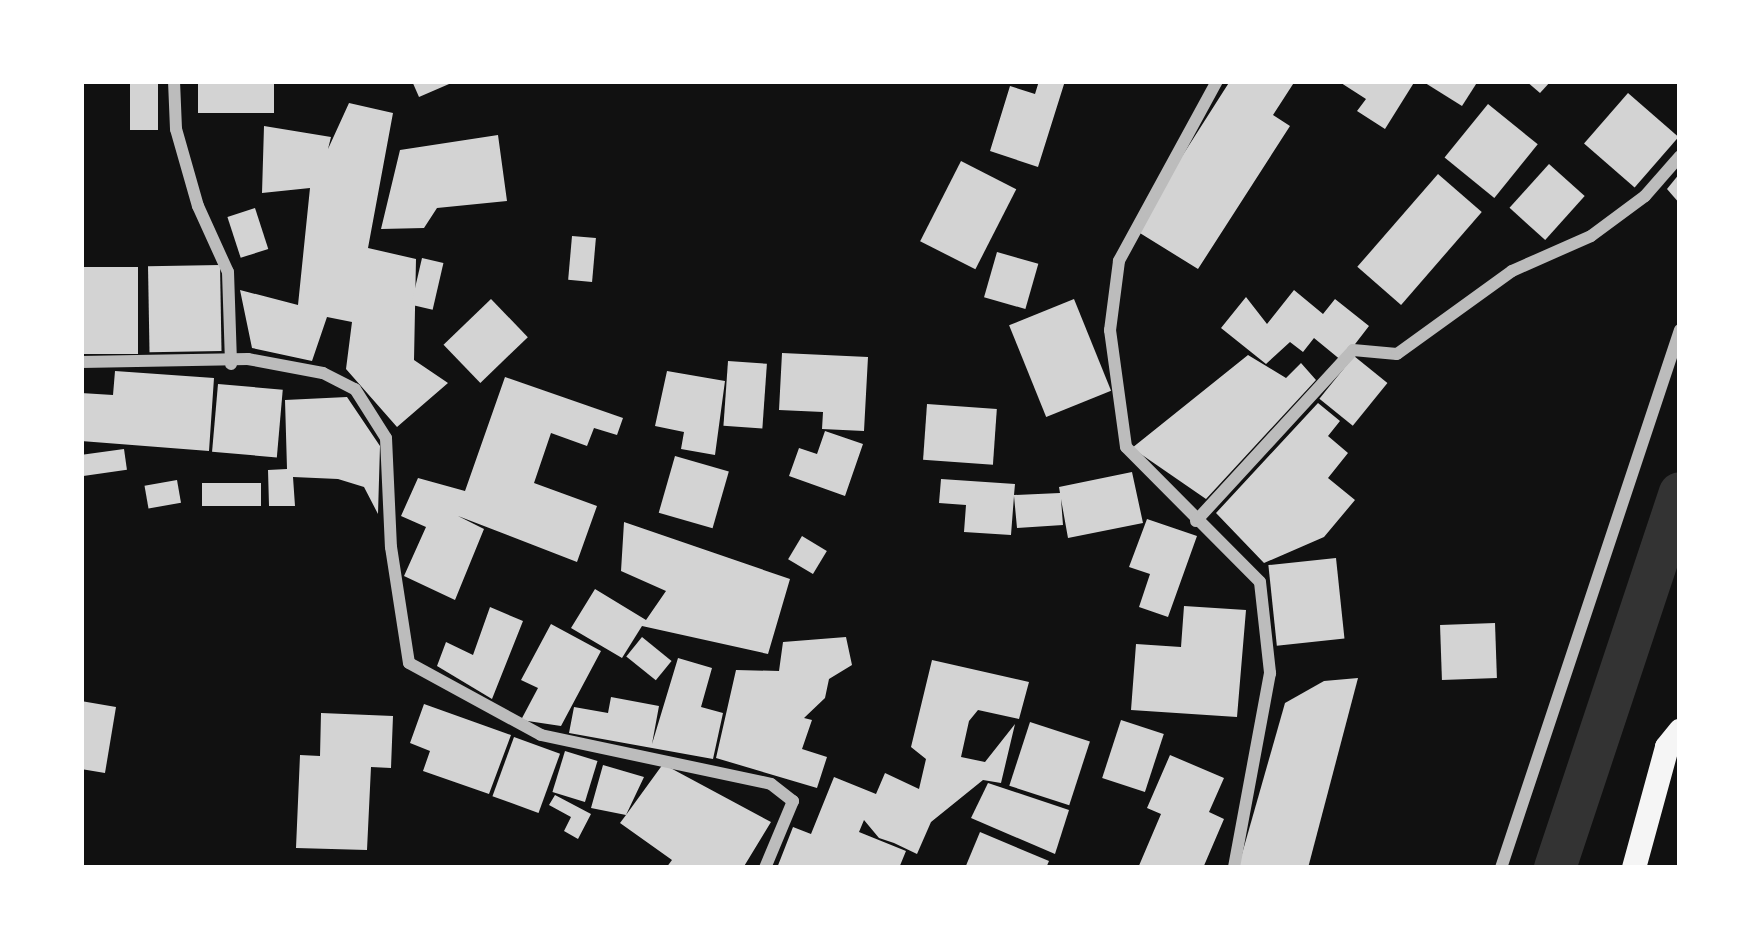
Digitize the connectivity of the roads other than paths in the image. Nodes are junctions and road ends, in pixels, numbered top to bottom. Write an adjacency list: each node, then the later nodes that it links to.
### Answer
1 (174, 81): 6 (street)
2 (1217, 81): 7 (street)
3 (1680, 156): 7 (street)
4 (1680, 330): 11 (street)
5 (81, 362): 6 (street)
6 (231, 364): 9 (street)
7 (1196, 521): 10 (street)
8 (1680, 731): 12 (main road)
9 (765, 868)
10 (1234, 868)
11 (1501, 868)
12 (1634, 868)

